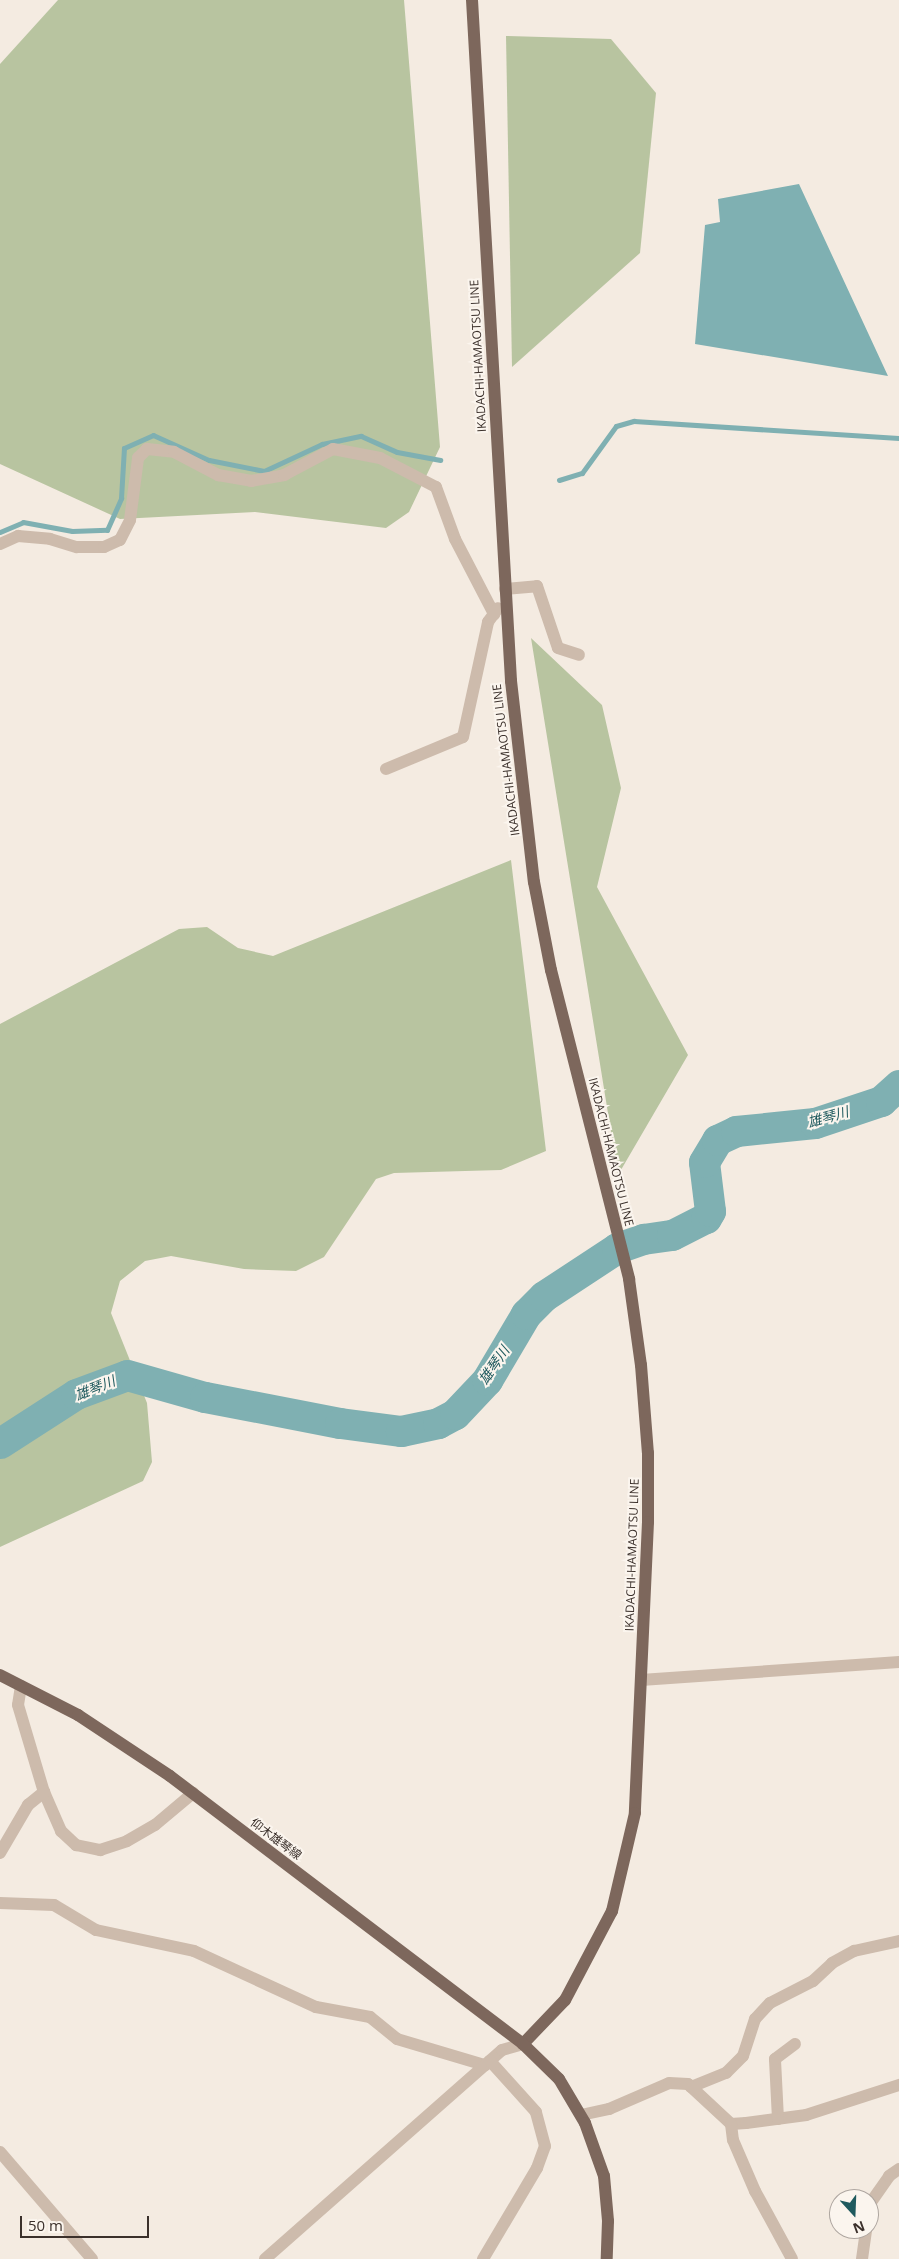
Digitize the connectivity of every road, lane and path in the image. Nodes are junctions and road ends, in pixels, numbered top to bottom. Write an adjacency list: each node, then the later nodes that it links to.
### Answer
1 (472, 0): 3 (main road, IKADACHI-HAMAOTSU LINE)
2 (0, 544): 4 (street)
3 (506, 594): 4 (street); 5 (street); 9 (main road, IKADACHI-HAMAOTSU LINE)
4 (494, 614): 6 (street)
5 (579, 655)
6 (386, 769)
7 (899, 1662): 9 (street)
8 (0, 1675): 10 (main road, 仰木雄琴線)
9 (641, 1680): 16 (main road, IKADACHI-HAMAOTSU LINE)
10 (21, 1686): 11 (street); 12 (main road, 仰木雄琴線)
11 (44, 1792): 12 (street); 13 (street)
12 (193, 1793): 16 (main road, 仰木雄琴線)
13 (0, 1853)
14 (0, 1901): 18 (street)
15 (899, 1941): 20 (street)
16 (523, 2044): 18 (street); 21 (main road)
17 (795, 2044): 22 (street)
18 (487, 2063): 29 (street); 30 (street)
19 (899, 2085): 22 (street)
20 (691, 2087): 21 (street); 23 (street)
21 (580, 2115): 31 (main road)
22 (778, 2119): 23 (street)
23 (731, 2124): 32 (street)
24 (0, 2152): 28 (street)
25 (899, 2169): 26 (street)
26 (879, 2190)
27 (865, 2239): 33 (street)
28 (92, 2259)
29 (266, 2259)
30 (483, 2259)
31 (606, 2259)
32 (792, 2259)
33 (862, 2259)

